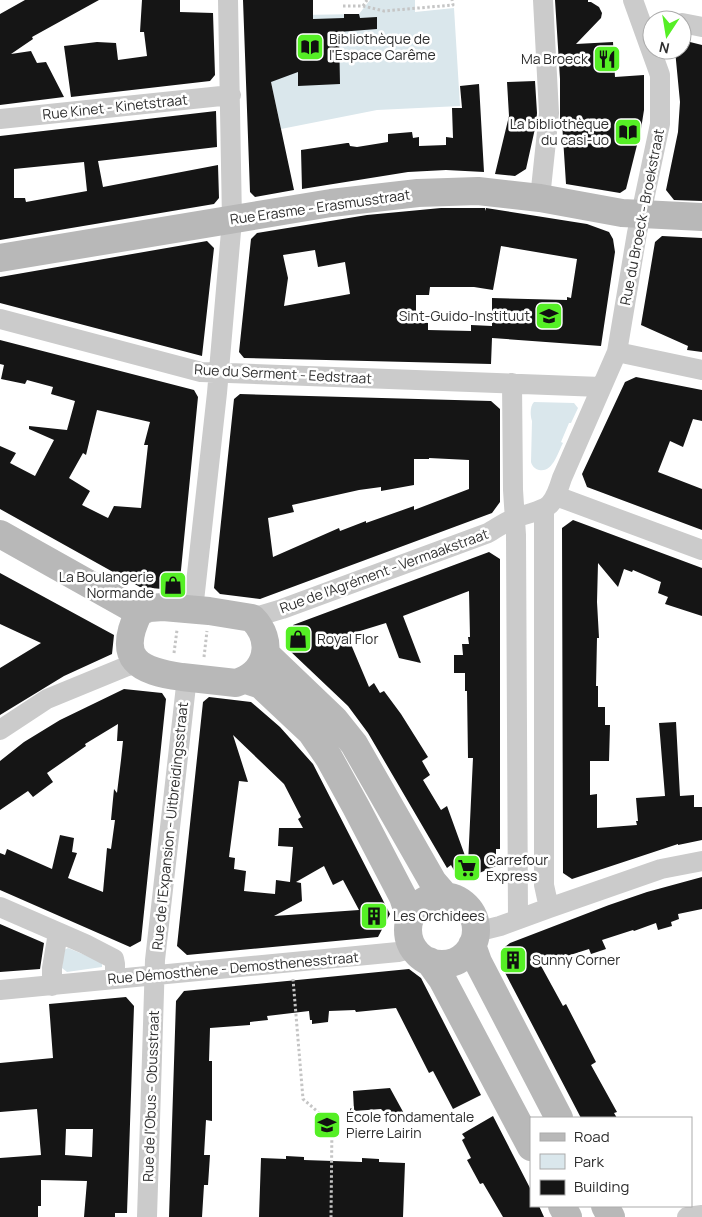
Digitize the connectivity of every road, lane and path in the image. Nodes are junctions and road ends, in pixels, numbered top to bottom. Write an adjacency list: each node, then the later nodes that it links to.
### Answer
1 (228, 0): 10 (street)
2 (367, 0): 7 (path)
3 (452, 0): 7 (path)
4 (543, 0): 12 (street)
5 (633, 0): 8 (street, Rue du Broeck - Broekstraat)
6 (343, 6): 7 (path)
7 (363, 6)
8 (642, 17)
9 (656, 60): 13 (street, Rue du Broeck - Broekstraat)
10 (231, 95): 11 (street, Rue Kinet - Kinetstraat); 15 (street)
11 (0, 119)
12 (540, 198): 13 (street, Rue Erasme - Erasmusstraat); 15 (street, Rue Erasme - Erasmusstraat)
13 (641, 215): 14 (street, Rue Erasme - Erasmusstraat); 18 (street, Rue du Broeck - Broekstraat)
14 (702, 217)
15 (232, 220): 16 (street, Rue Erasme - Erasmusstraat); 20 (street)
16 (0, 258)
17 (0, 319): 20 (street, Rue du Serment - Eedstraat)
18 (617, 352): 19 (street); 22 (street, Rue du Broeck - Broekstraat)
19 (702, 370)
20 (218, 373): 21 (street, Rue du Serment - Eedstraat); 29 (street)
21 (512, 383): 22 (street, Rue du Serment - Eedstraat); 24 (street)
22 (601, 387): 23 (street, Rue du Broeck - Broekstraat)
23 (550, 503): 24 (street, Rue de l'Agrément - Vermaakstraat); 26 (street); 38 (street, Rue du Broeck - Broekstraat)
24 (514, 518): 28 (street, Rue de l'Agrément - Vermaakstraat); 40 (street)
25 (0, 534): 27 (street)
26 (702, 550)
27 (139, 612): 29 (street); 31 (street)
28 (252, 618): 29 (street); 30 (street)
29 (193, 621): 32 (path); 32 (path)
30 (265, 653): 33 (street); 36 (street)
31 (138, 663): 32 (street); 34 (street)
32 (188, 667): 33 (street); 45 (street, Rue de l'Expansion - Uitbreidingsstraat)
33 (246, 680): 39 (street)
34 (0, 730)
35 (702, 861): 38 (street, Rue Démosthène - Demosthenesstraat)
36 (446, 896): 39 (street); 42 (street)
37 (0, 907): 41 (street)
38 (549, 908): 40 (street, Rue Démosthène - Demosthenesstraat)
39 (410, 918): 43 (street)
40 (518, 919): 42 (street, Rue Démosthène - Demosthenesstraat)
41 (58, 933): 46 (street); 47 (street)
42 (474, 939): 43 (street, Rue Démosthène - Demosthenesstraat); 49 (street)
43 (422, 955): 44 (street, Rue Démosthène - Demosthenesstraat); 50 (street)
44 (292, 963): 45 (street, Rue Démosthène - Demosthenesstraat); 53 (path)
45 (156, 975): 46 (street, Rue Démosthène - Demosthenesstraat); 52 (street, Rue de l'Obus - Obusstraat)
46 (115, 978): 47 (street, Rue Démosthène - Demosthenesstraat)
47 (52, 986): 48 (street, Rue Démosthène - Demosthenesstraat)
48 (0, 990)
49 (558, 1117)
50 (530, 1145)
51 (702, 1215): 54 (street)
52 (148, 1217)
53 (331, 1217)
54 (687, 1217)

